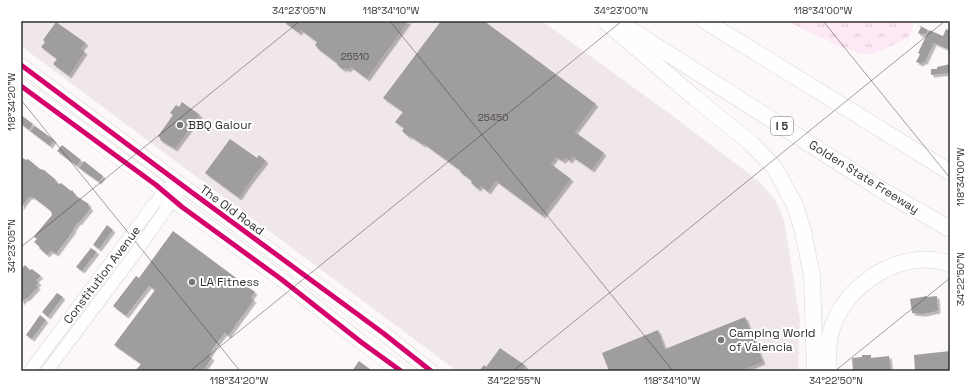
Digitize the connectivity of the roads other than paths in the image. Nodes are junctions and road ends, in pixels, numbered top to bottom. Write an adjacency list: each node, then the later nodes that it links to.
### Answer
1 (605, 21): 15 (highway)
2 (616, 21): 9 (highway, Golden State Freeway / I 5)
3 (705, 21): 6 (highway)
4 (21, 65): 7 (main road, The Old Road)
5 (21, 86): 8 (main road)
6 (950, 172)
7 (179, 183): 8 (main road, Constitution Avenue); 14 (main road, The Old Road)
8 (169, 196): 11 (main road, Constitution Avenue); 12 (main road, Constitution Avenue); 13 (main road)
9 (950, 229)
10 (950, 264): 16 (highway)
11 (30, 371)
12 (47, 371)
13 (400, 371)
14 (431, 371)
15 (815, 371)
16 (830, 371)

